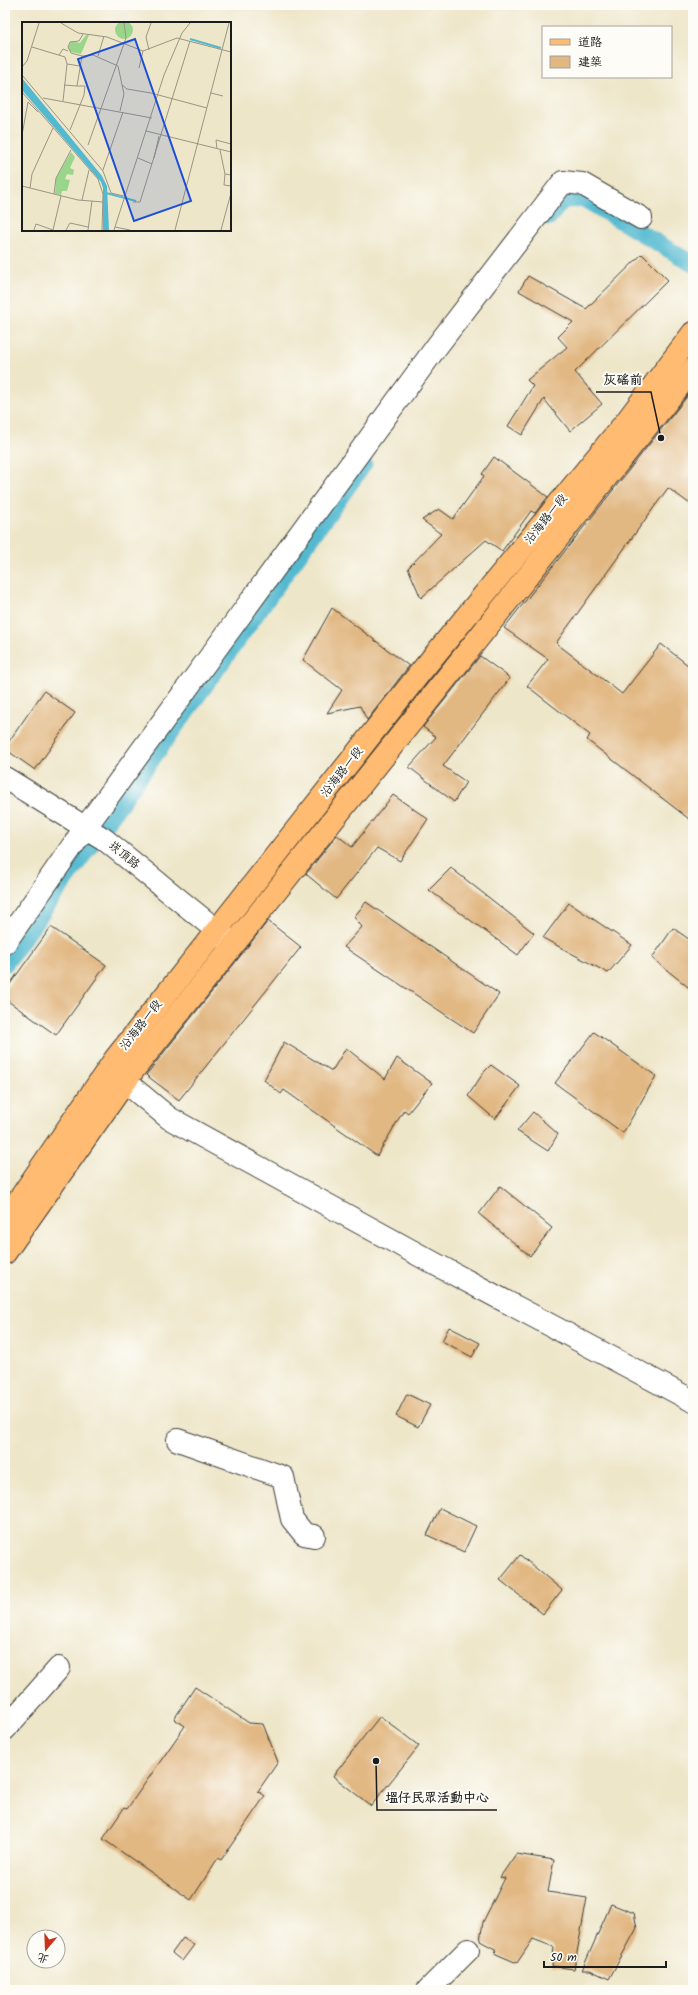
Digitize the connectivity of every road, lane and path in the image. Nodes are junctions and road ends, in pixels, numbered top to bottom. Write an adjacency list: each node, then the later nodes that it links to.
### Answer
1 (641, 218): 8 (street)
2 (693, 333): 4 (main road, 沿海路一段)
3 (693, 369): 4 (main road, 沿海路一段)
4 (514, 575): 5 (main road, 沿海路一段); 6 (main road, 沿海路一段)
5 (403, 695): 6 (main road); 9 (main road, 沿海路一段)
6 (420, 710): 9 (main road, 沿海路一段)
7 (5, 778): 8 (street, 崁頂路)
8 (85, 828): 9 (street, 崁頂路); 10 (street)
9 (225, 937): 11 (main road, 沿海路一段); 12 (main road, 沿海路一段)
10 (5, 943)
11 (108, 1068): 12 (street); 13 (main road, 沿海路一段)
12 (126, 1081): 14 (main road, 沿海路一段); 15 (street)
13 (5, 1220)
14 (5, 1253)
15 (693, 1401)
16 (178, 1440): 17 (street)
17 (314, 1536)
18 (59, 1668): 19 (street)
19 (5, 1729)
20 (468, 1950): 21 (street)
21 (428, 1990)

